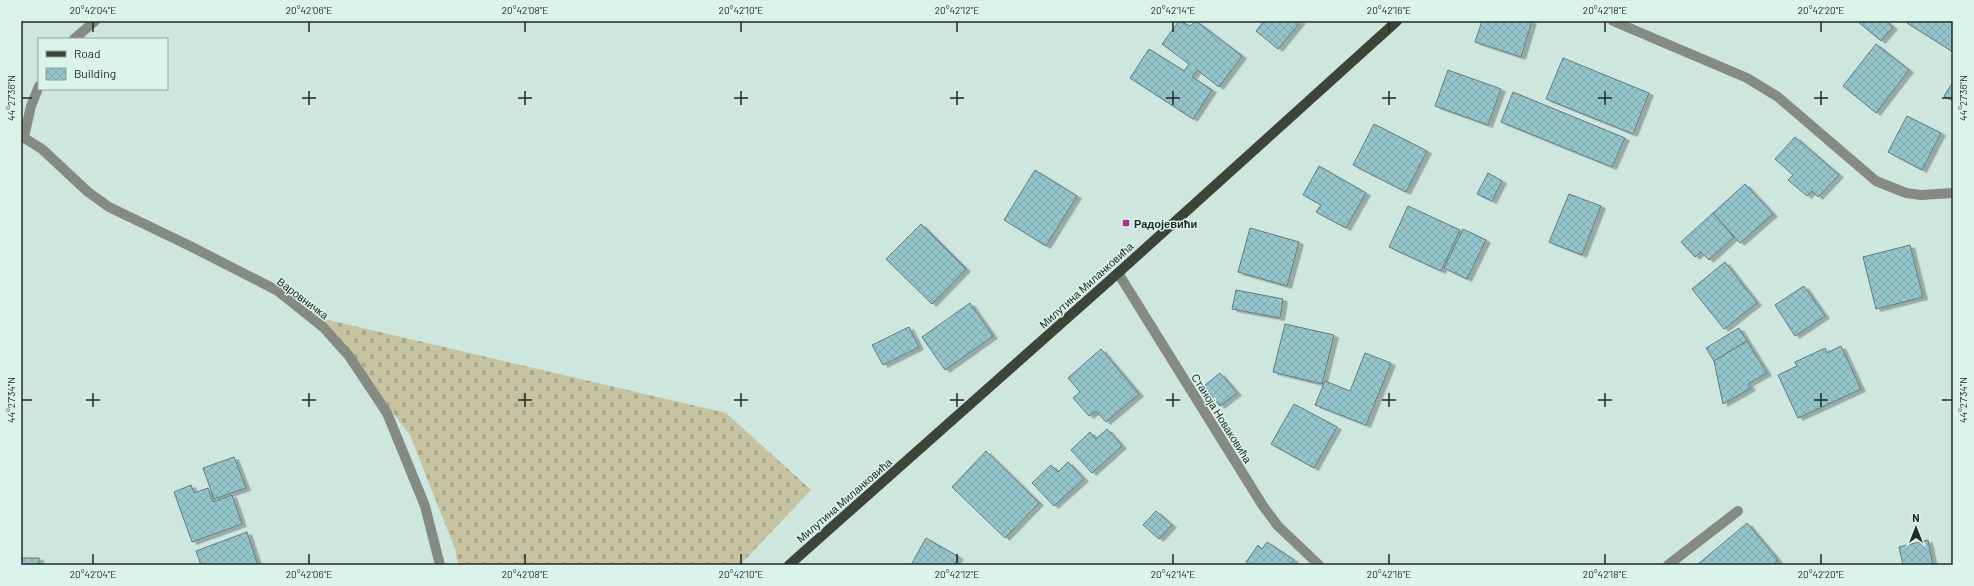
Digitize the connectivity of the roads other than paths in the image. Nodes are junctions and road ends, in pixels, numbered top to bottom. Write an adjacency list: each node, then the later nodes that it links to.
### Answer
1 (95, 21): 4 (street)
2 (1397, 21): 8 (main road, Милутина Миланковића)
3 (1613, 21): 7 (street)
4 (75, 38)
5 (38, 88): 6 (street)
6 (22, 136): 10 (street, Варовничка)
7 (1953, 193)
8 (1118, 273): 11 (main road, Милутина Миланковића); 12 (street, Станоја Новаковића)
9 (1738, 510): 13 (street)
10 (440, 565)
11 (789, 565)
12 (1319, 565)
13 (1668, 565)

